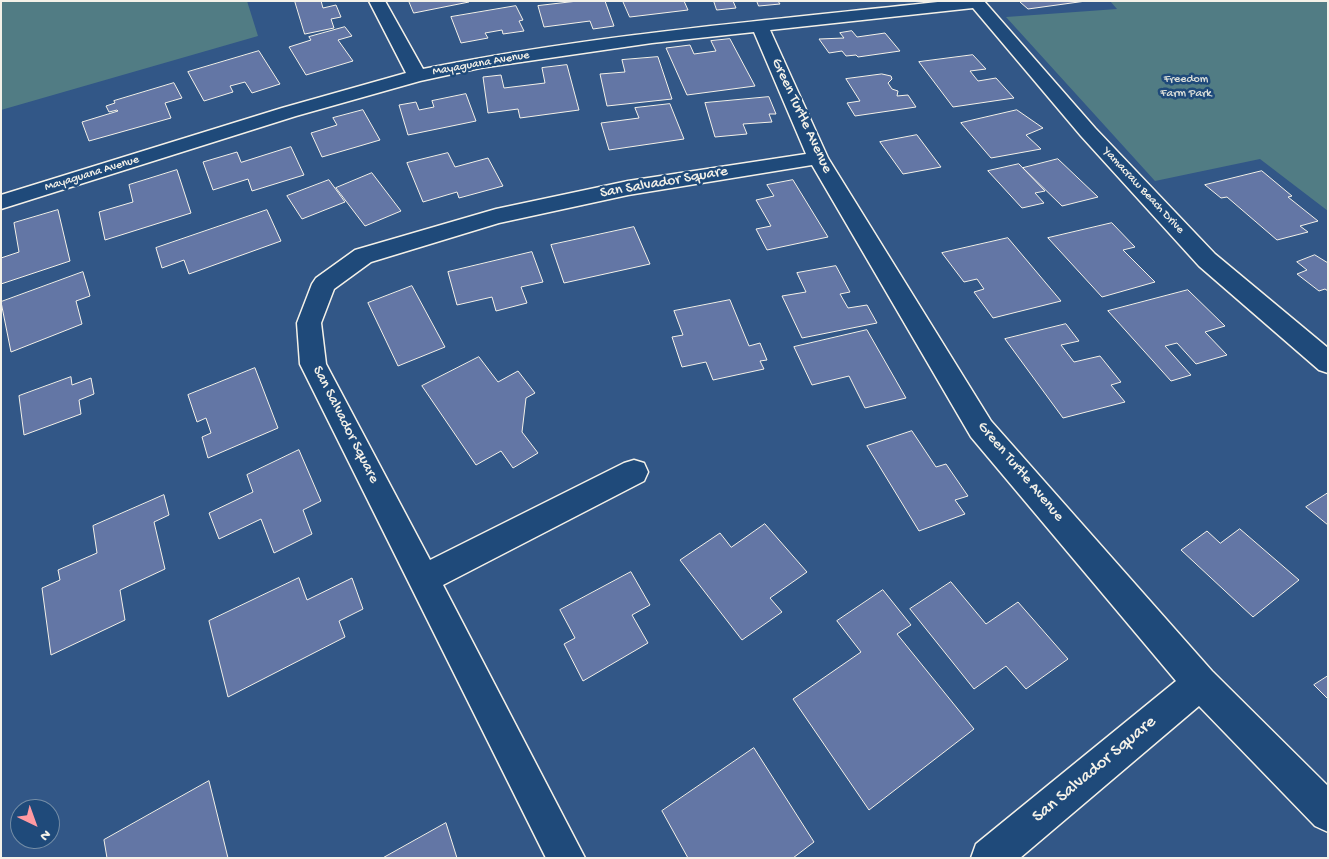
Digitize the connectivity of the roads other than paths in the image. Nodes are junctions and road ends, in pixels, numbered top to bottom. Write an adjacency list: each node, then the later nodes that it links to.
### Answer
1 (377, 1): 4 (street)
2 (976, 2): 3 (street, Mayaguana Avenue); 7 (street, Yamacraw Beach Drive)
3 (759, 25): 4 (street, Mayaguana Avenue); 5 (street, Green Turtle Avenue)
4 (417, 76): 6 (street, Mayaguana Avenue)
5 (818, 158): 9 (street, San Salvador Square); 10 (street, Green Turtle Avenue)
6 (1, 202)
7 (1328, 363)
8 (634, 472): 9 (street)
9 (424, 580): 12 (street, San Salvador Square)
10 (1200, 683): 11 (street, Green Turtle Avenue); 13 (street, San Salvador Square)
11 (1328, 813)
12 (566, 858)
13 (990, 858)

